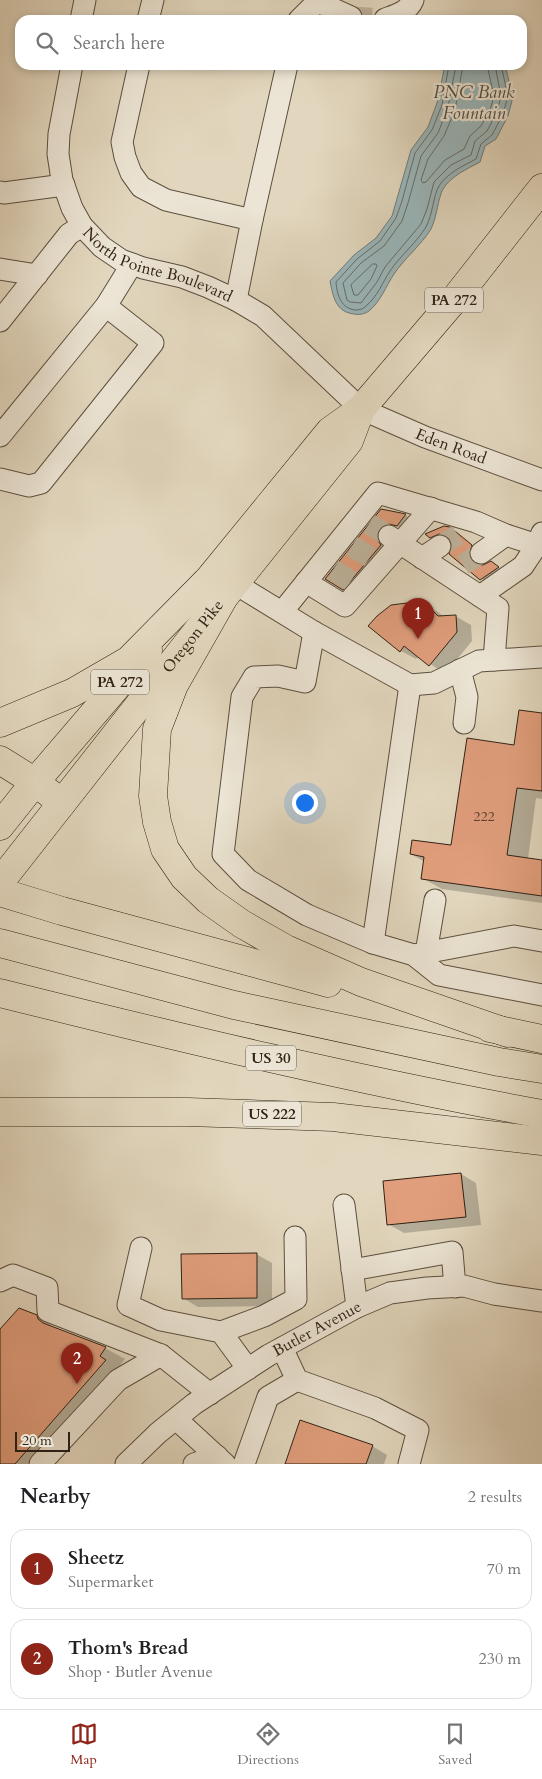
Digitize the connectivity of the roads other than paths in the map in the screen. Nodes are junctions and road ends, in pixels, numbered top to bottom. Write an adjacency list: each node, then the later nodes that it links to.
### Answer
1 (85, 0): 5 (street)
2 (152, 0): 6 (street)
3 (413, 0): 9 (street)
4 (319, 1): 7 (street); 8 (street)
5 (82, 15)
6 (149, 15)
7 (304, 15)
8 (345, 15)
9 (396, 15)
10 (71, 70): 13 (street, North Pointe Boulevard)
11 (138, 70): 16 (street)
12 (286, 70): 16 (street)
13 (64, 186): 15 (street); 17 (street, North Pointe Boulevard)
14 (542, 188): 24 (main road, Oregon Pike / PA 272)
15 (0, 192)
16 (252, 220): 21 (street)
17 (82, 226): 18 (street, North Pointe Boulevard); 20 (street)
18 (132, 264): 21 (street, North Pointe Boulevard); 22 (street)
19 (0, 269): 20 (street)
20 (37, 275): 23 (street)
21 (236, 300): 24 (street, North Pointe Boulevard)
22 (106, 306): 25 (street); 26 (street)
23 (0, 321)
24 (361, 409): 27 (street, Eden Road); 36 (main road, Oregon Pike / PA 272)
25 (0, 436)
26 (0, 479)
27 (542, 480)
28 (431, 508): 29 (street); 30 (street); 35 (street)
29 (506, 535): 31 (street); 33 (street)
30 (394, 540): 34 (street); 35 (street)
31 (540, 541): 37 (street)
32 (440, 546): 34 (street)
33 (481, 553)
34 (422, 558): 37 (street)
35 (306, 582): 38 (street)
36 (221, 587): 38 (street); 45 (main road); 47 (main road, Oregon Pike / PA 272); 48 (main road, Oregon Pike / PA 272); 59 (main road)
37 (480, 596): 41 (street)
38 (282, 612): 39 (street)
39 (314, 632): 43 (street); 55 (street)
40 (542, 657): 41 (street)
41 (494, 660): 42 (street)
42 (460, 670): 43 (street); 44 (street)
43 (410, 685): 55 (street)
44 (464, 723)
45 (0, 724)
46 (0, 760): 47 (main road)
47 (35, 782): 48 (main road); 49 (main road, Oregon Pike / PA 272)
48 (62, 803): 50 (main road, Oregon Pike / PA 272)
49 (0, 826)
50 (0, 882)
51 (0, 892): 59 (main road)
52 (435, 900): 56 (street)
53 (542, 940): 56 (street)
54 (0, 943): 61 (main road)
55 (373, 943): 56 (street)
56 (420, 954): 58 (street)
57 (1, 994): 63 (main road, US 30)
58 (542, 995)
59 (508, 1032): 60 (main road)
60 (542, 1039)
61 (542, 1069)
62 (0, 1112): 64 (main road, US 222)
63 (542, 1114)
64 (542, 1140)
65 (344, 1205): 68 (street)
66 (295, 1237): 73 (street)
67 (141, 1248): 73 (street)
68 (352, 1270): 70 (street); 72 (street)
69 (0, 1281): 75 (street)
70 (455, 1287): 71 (street, Butler Avenue); 72 (street, Butler Avenue)
71 (542, 1301)
72 (357, 1307): 74 (street, Butler Avenue)
73 (221, 1332): 76 (street)
74 (282, 1348): 76 (street, Butler Avenue); 77 (street)
75 (161, 1355): 78 (street); 81 (street)
76 (248, 1369): 78 (street, Butler Avenue)
77 (297, 1380): 84 (street); 85 (street)
78 (210, 1394): 79 (street, Butler Avenue)
79 (176, 1419): 80 (street); 82 (street, Butler Avenue)
80 (221, 1460): 83 (street)
81 (40, 1464)
82 (126, 1464)
83 (194, 1464)
84 (244, 1464)
85 (409, 1464)

